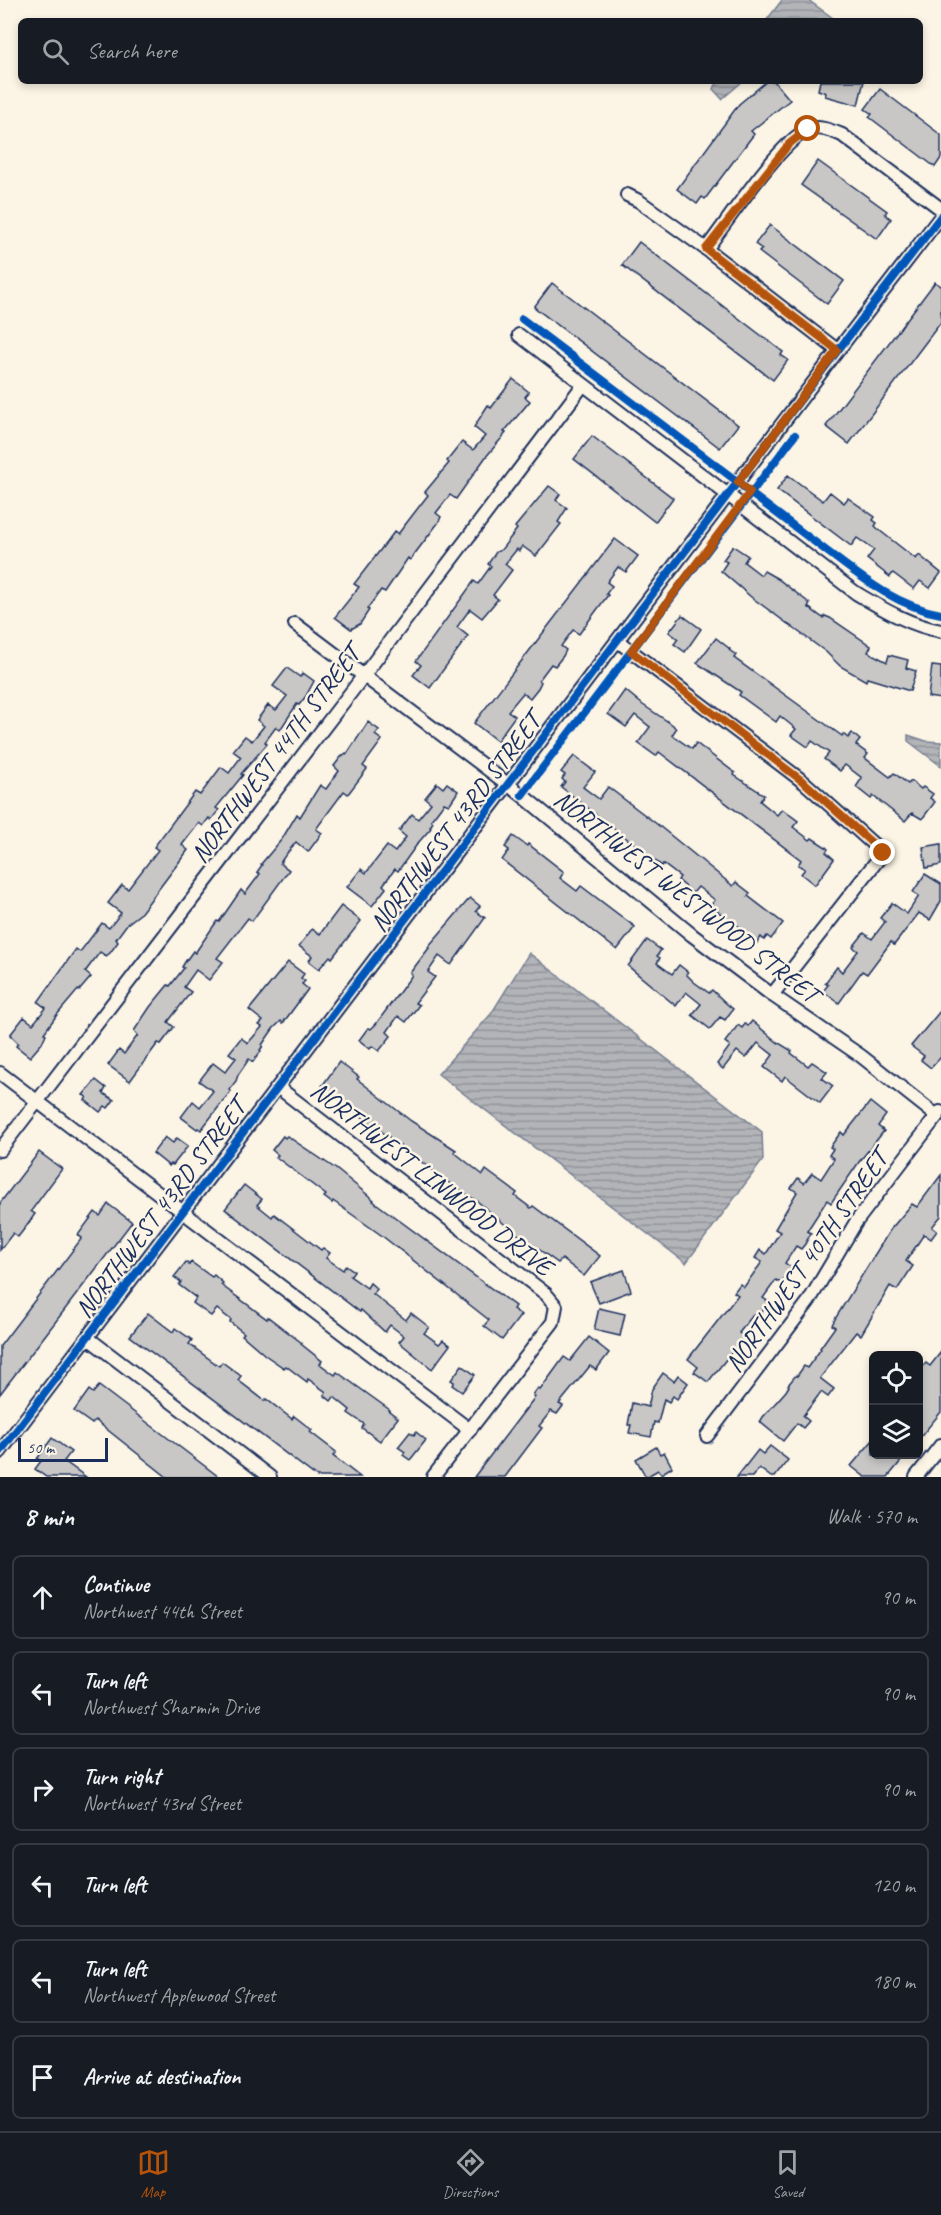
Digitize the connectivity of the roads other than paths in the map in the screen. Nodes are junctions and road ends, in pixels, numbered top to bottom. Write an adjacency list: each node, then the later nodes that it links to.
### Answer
1 (627, 195): 4 (street)
2 (941, 209): 4 (street)
3 (941, 216): 6 (street, NORTHWEST 43RD STREET)
4 (706, 249): 6 (street)
5 (519, 335): 7 (street)
6 (837, 350): 8 (street, NORTHWEST 43RD STREET)
7 (583, 385): 8 (street); 12 (street, NORTHWEST 44TH STREET)
8 (728, 494): 10 (street); 11 (street, NORTHWEST 43RD STREET)
9 (295, 624): 12 (street, NORTHWEST WESTWOOD STREET)
10 (941, 631)
11 (619, 642): 13 (street, NORTHWEST 43RD STREET); 14 (street)
12 (364, 675): 13 (street, NORTHWEST WESTWOOD STREET); 17 (street, NORTHWEST 44TH STREET)
13 (509, 786): 14 (street, NORTHWEST WESTWOOD STREET); 16 (street, NORTHWEST 43RD STREET)
14 (772, 995): 18 (street, NORTHWEST WESTWOOD STREET)
15 (0, 1073): 17 (street)
16 (279, 1088): 20 (street, NORTHWEST 43RD STREET); 22 (street, NORTHWEST LINWOOD DRIVE)
17 (37, 1100): 19 (street, NORTHWEST 44TH STREET); 20 (street)
18 (939, 1114): 23 (street, NORTHWEST 40TH STREET)
19 (0, 1150)
20 (184, 1212): 21 (street, NORTHWEST 43RD STREET); 22 (street)
21 (88, 1338): 25 (street, NORTHWEST 43RD STREET); 26 (street)
22 (470, 1430): 27 (street)
23 (707, 1436)
24 (941, 1445): 28 (street)
25 (0, 1452)
26 (270, 1477)
27 (433, 1477)
28 (916, 1477)

